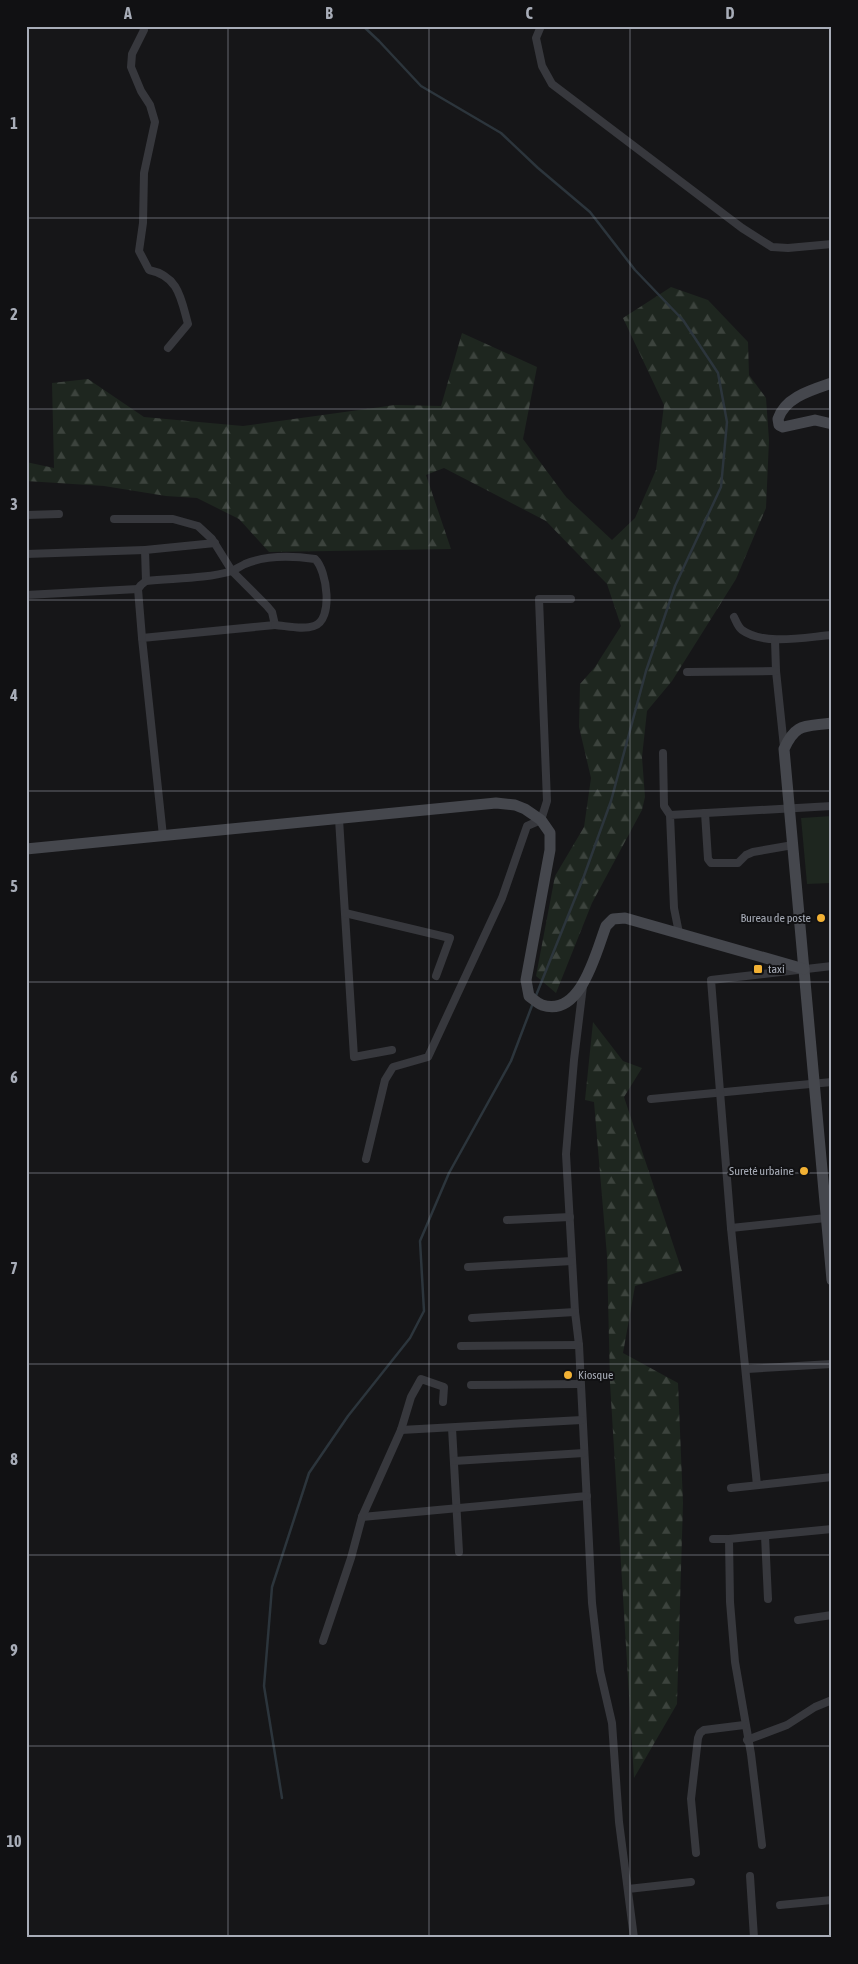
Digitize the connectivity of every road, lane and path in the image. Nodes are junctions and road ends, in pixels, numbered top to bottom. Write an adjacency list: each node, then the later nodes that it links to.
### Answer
1 (144, 26): 4 (street)
2 (541, 26): 3 (street)
3 (832, 244)
4 (168, 348)
5 (832, 382): 6 (street)
6 (832, 424)
7 (59, 514): 8 (street)
8 (26, 515)
9 (114, 519): 10 (street)
10 (215, 543): 11 (street); 13 (street)
11 (145, 550): 12 (street); 14 (street)
12 (26, 554)
13 (232, 570): 14 (street); 19 (street); 19 (street)
14 (146, 581): 15 (street)
15 (138, 589): 16 (street); 21 (street)
16 (26, 595)
17 (571, 599): 33 (street)
18 (734, 616): 22 (street)
19 (275, 625): 21 (street)
20 (832, 634): 22 (street)
21 (142, 638): 34 (street)
22 (774, 640): 23 (street)
23 (776, 670): 24 (street); 26 (street)
24 (688, 672)
25 (832, 723): 26 (street)
26 (784, 749): 29 (street)
27 (663, 753): 31 (street)
28 (832, 806): 29 (street)
29 (790, 809): 30 (street); 35 (street)
30 (705, 813): 31 (street); 35 (street)
31 (670, 815): 38 (street)
32 (339, 818): 33 (street); 34 (street); 37 (street)
33 (541, 820): 42 (street); 48 (street)
34 (163, 836): 36 (street)
35 (793, 845): 40 (street)
36 (26, 849)
37 (345, 913): 41 (street); 43 (street)
38 (679, 933): 40 (street); 42 (street)
39 (832, 966): 40 (street)
40 (804, 969): 45 (street); 46 (street)
41 (436, 976)
42 (584, 984): 50 (street)
43 (392, 1050)
44 (832, 1082): 45 (street)
45 (814, 1084): 46 (street); 49 (street)
46 (721, 1092): 47 (street); 52 (street)
47 (651, 1098)
48 (366, 1159)
49 (828, 1211): 52 (street); 53 (street)
50 (570, 1218): 51 (street); 54 (street)
51 (507, 1220)
52 (731, 1228): 62 (street)
53 (830, 1249): 56 (street)
54 (572, 1261): 55 (street); 57 (street)
55 (468, 1267)
56 (832, 1280)
57 (575, 1312): 58 (street); 59 (street)
58 (472, 1318)
59 (579, 1345): 60 (street); 64 (street)
60 (461, 1346)
61 (832, 1364): 62 (street)
62 (746, 1369): 72 (street)
63 (471, 1384): 64 (street)
64 (580, 1384): 66 (street)
65 (443, 1402): 68 (street)
66 (582, 1420): 67 (street); 69 (street)
67 (452, 1428): 68 (street); 70 (street)
68 (401, 1430): 76 (street)
69 (584, 1453): 70 (street); 74 (street)
70 (454, 1461): 75 (street)
71 (832, 1477): 72 (street)
72 (757, 1485): 73 (street)
73 (731, 1488)
74 (587, 1496): 75 (street); 93 (street)
75 (456, 1508): 76 (street); 81 (street)
76 (362, 1517): 85 (street)
77 (832, 1529): 78 (street)
78 (765, 1536): 80 (street); 82 (street)
79 (712, 1539): 80 (street)
80 (729, 1539): 87 (street)
81 (459, 1552)
82 (768, 1598)
83 (832, 1615): 84 (street)
84 (798, 1620)
85 (323, 1641)
86 (832, 1700): 88 (street)
87 (744, 1725): 88 (street); 90 (street)
88 (747, 1740): 89 (street)
89 (762, 1846)
90 (696, 1853)
91 (750, 1876): 97 (street)
92 (691, 1882): 93 (street)
93 (628, 1889): 96 (street)
94 (832, 1900): 95 (street)
95 (780, 1906)
96 (634, 1938)
97 (754, 1938)

